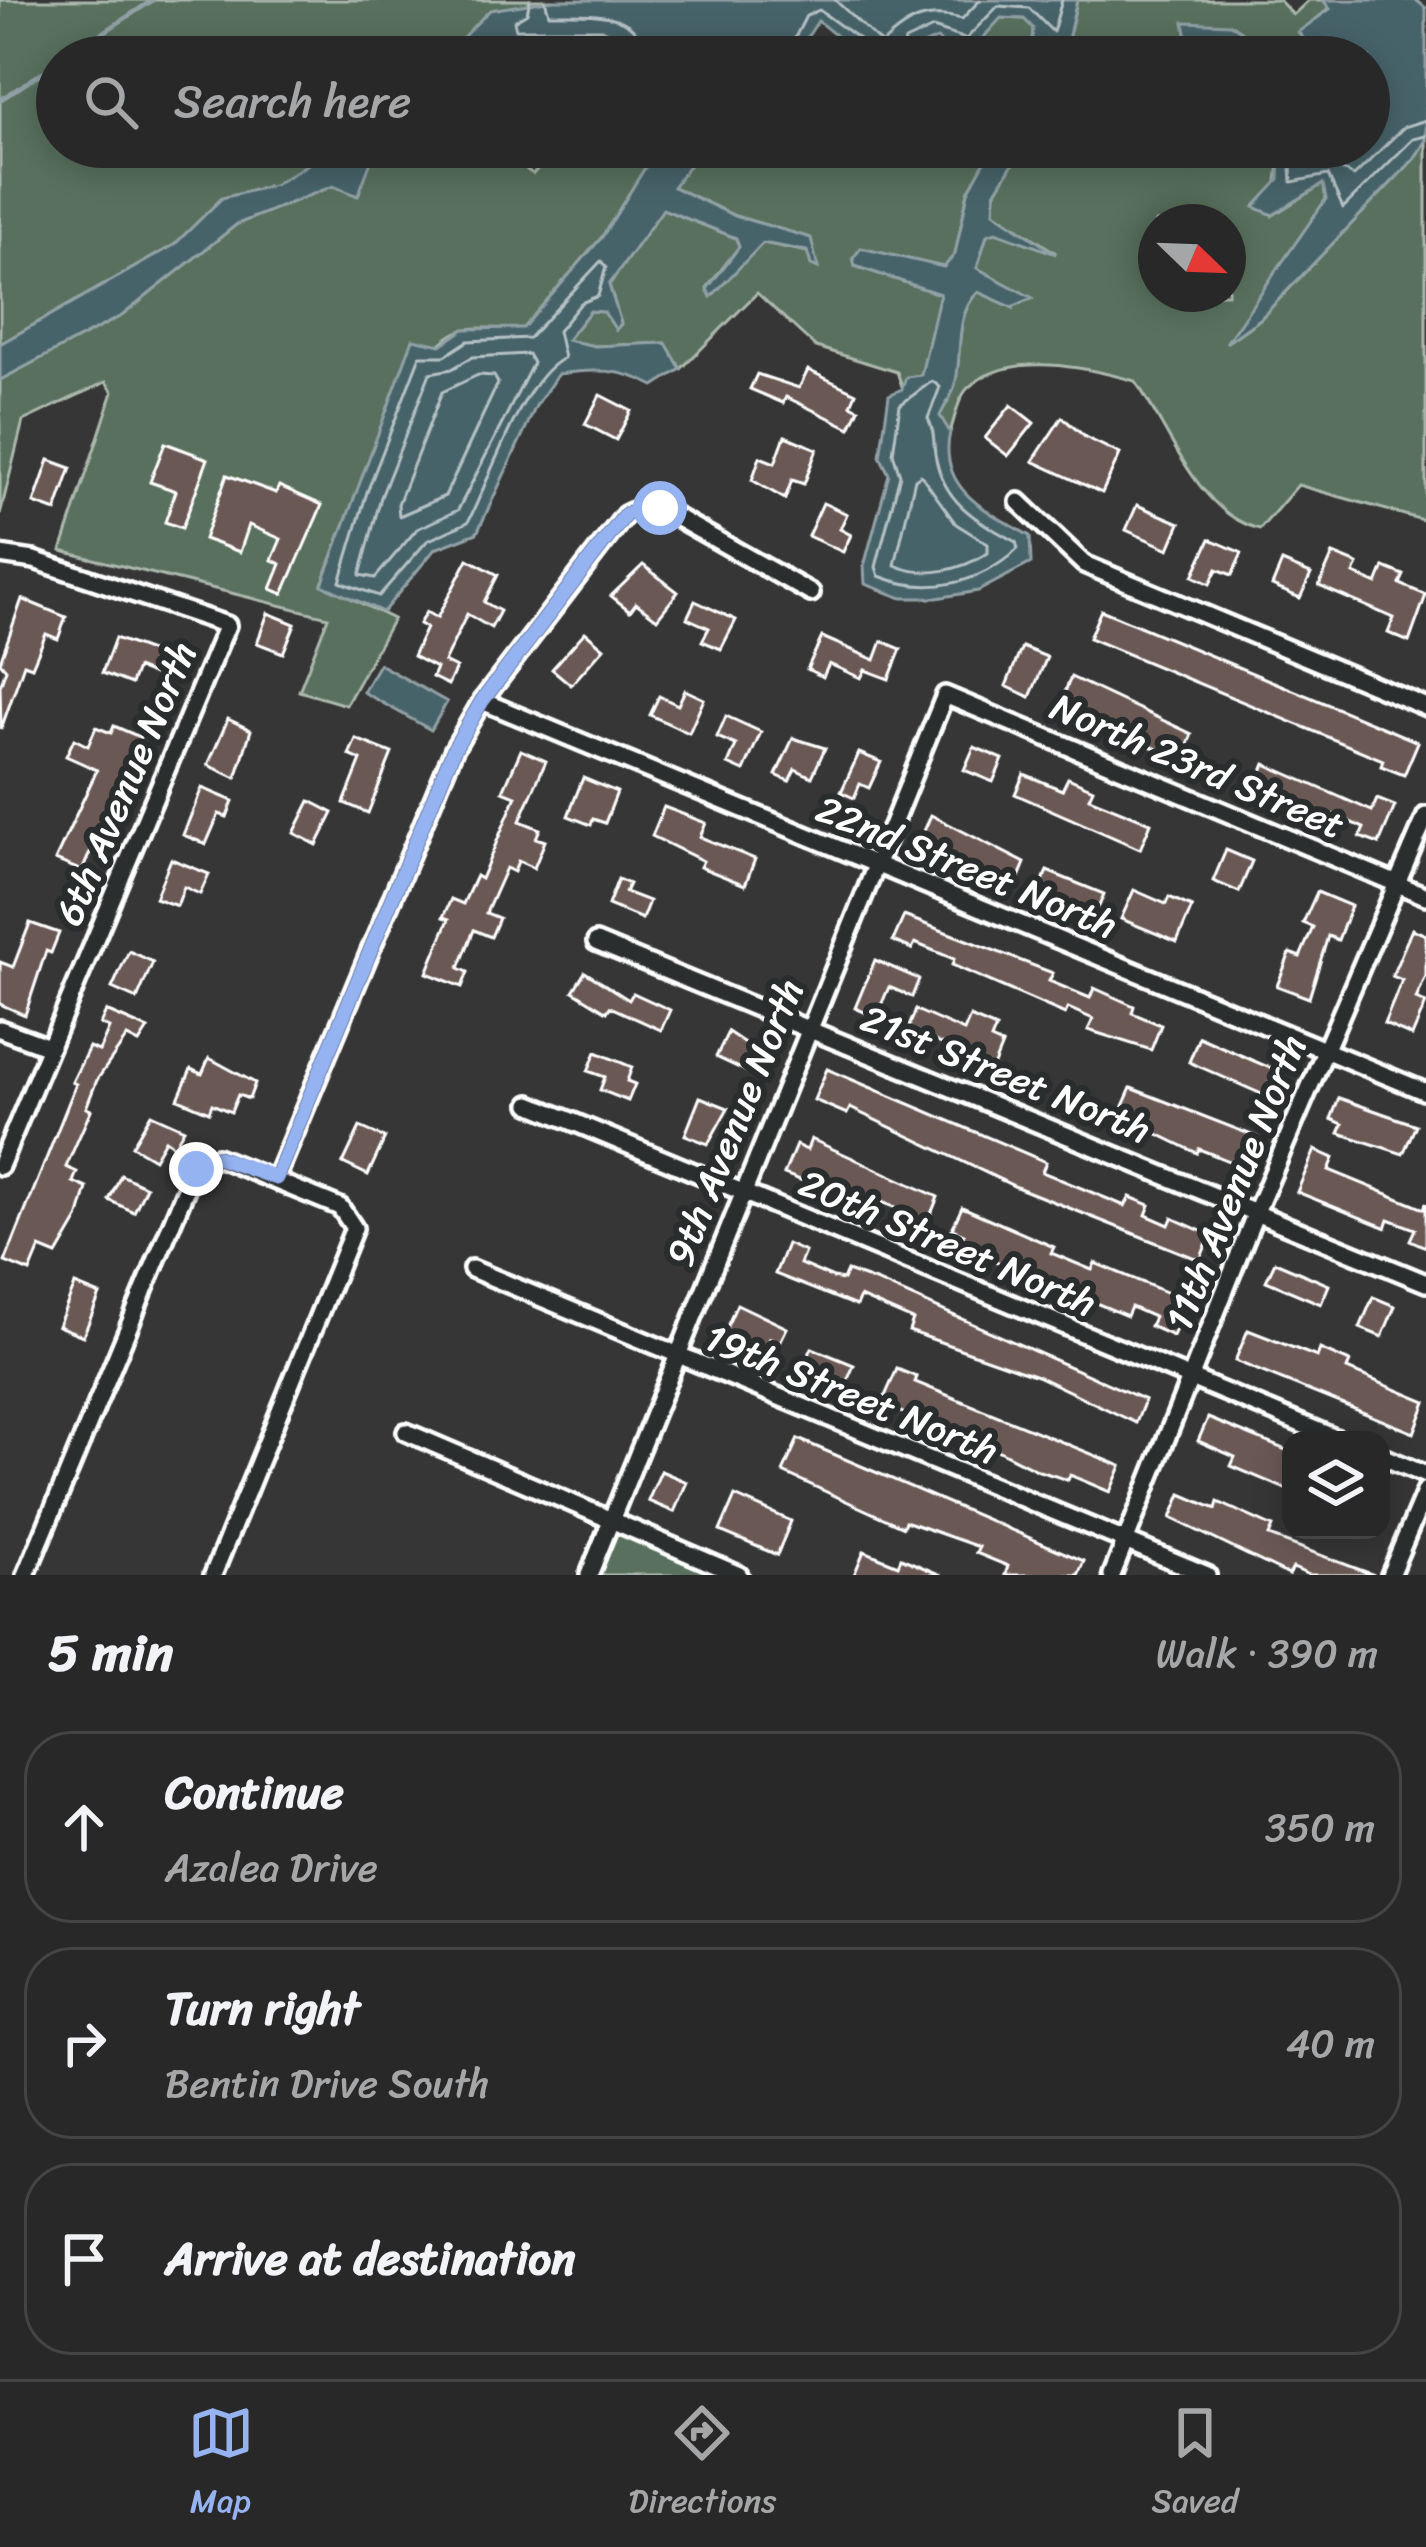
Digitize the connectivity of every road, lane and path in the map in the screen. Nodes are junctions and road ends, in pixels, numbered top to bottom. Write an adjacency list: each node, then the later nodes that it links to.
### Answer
1 (1019, 502): 6 (street)
2 (0, 555): 14 (street, 6th Avenue North)
3 (811, 593): 5 (street)
4 (945, 695): 8 (street, 9th Avenue North); 9 (street, North 23rd Street)
5 (482, 701): 8 (street, 22nd Street North); 19 (street)
6 (1426, 707)
7 (1426, 816): 9 (street, 11th Avenue North)
8 (876, 863): 12 (street, 9th Avenue North); 15 (street, 22nd Street North)
9 (1398, 885): 10 (street, North 23rd Street); 15 (street, 11th Avenue North)
10 (1426, 896)
11 (596, 942): 12 (street, 21st Street North)
12 (808, 1027): 20 (street, 9th Avenue North); 21 (street, 21st Street North)
13 (0, 1029): 14 (street)
14 (50, 1048): 18 (street, 6th Avenue North)
15 (1325, 1050): 16 (street, 22nd Street North); 21 (street, 11th Avenue North)
16 (1426, 1092)
17 (530, 1104): 20 (street, 20th Street North)
18 (0, 1166)
19 (276, 1178): 33 (street); 34 (street)
20 (741, 1191): 24 (street, 9th Avenue North); 25 (street, 20th Street North)
21 (1256, 1212): 23 (street, 21st Street North); 25 (street, 11th Avenue North)
22 (472, 1269): 24 (street, 19th Street North)
23 (1426, 1283)
24 (676, 1356): 31 (street, 9th Avenue North); 32 (street, 19th Street North)
25 (1190, 1380): 26 (street, 20th Street North); 32 (street, 11th Avenue North)
26 (1318, 1431)
27 (406, 1432): 31 (street)
28 (1390, 1460): 29 (street)
29 (1426, 1474)
30 (1426, 1490): 39 (street)
31 (610, 1521): 35 (street, 9th Avenue North); 36 (street)
32 (1127, 1541): 37 (street, 11th Avenue North); 38 (street, 19th Street North)
33 (26, 1575)
34 (213, 1575)
35 (589, 1575)
36 (739, 1575)
37 (1112, 1575)
38 (1208, 1575)
39 (1390, 1575)

